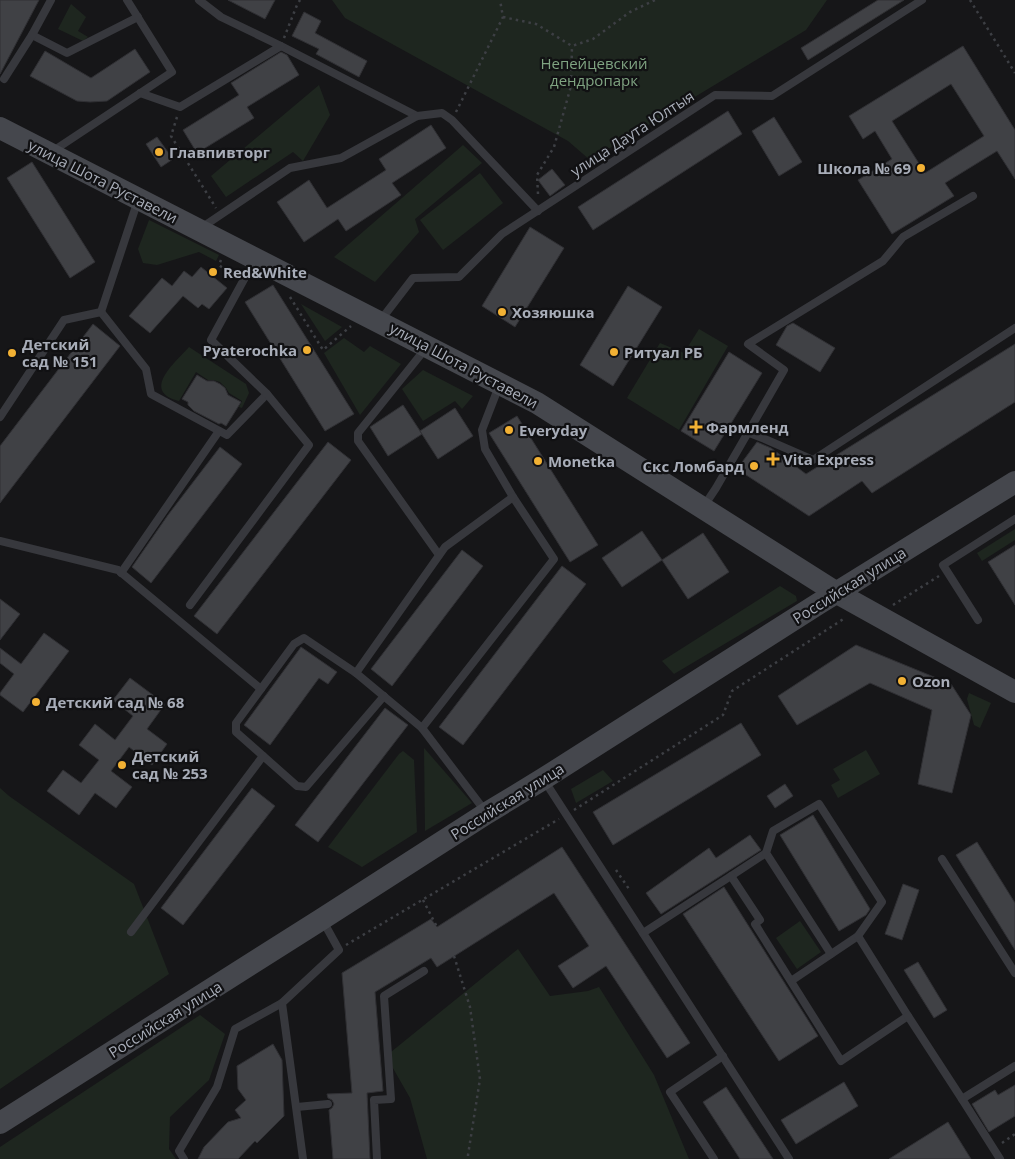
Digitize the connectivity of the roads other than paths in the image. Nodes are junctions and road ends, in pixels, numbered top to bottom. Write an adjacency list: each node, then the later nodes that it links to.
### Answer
1 (51, 0): 6 (lane)
2 (127, 0): 5 (lane)
3 (199, 0): 7 (lane)
4 (922, 0): 15 (lane, улица Даута Юлтыя)
5 (138, 17): 6 (lane); 9 (lane)
6 (32, 35): 8 (lane)
7 (281, 46): 9 (lane); 10 (lane)
8 (4, 78)
9 (140, 93): 12 (lane)
10 (417, 116): 15 (lane); 16 (lane)
11 (0, 128): 12 (main road, улица Шота Руставели)
12 (50, 153): 14 (main road, улица Шота Руставели)
13 (973, 196): 26 (lane)
14 (138, 198): 16 (main road, улица Шота Руставели); 18 (lane)
15 (538, 210): 19 (lane, улица Даута Юлтыя)
16 (199, 230): 17 (main road, улица Шота Руставели)
17 (256, 258): 19 (main road, улица Шота Руставели); 23 (lane)
18 (101, 312): 24 (lane); 25 (lane)
19 (379, 321): 21 (main road, улица Шота Руставели)
20 (1015, 328): 26 (lane)
21 (427, 346): 22 (main road, улица Шота Руставели); 32 (lane)
22 (500, 384): 28 (lane); 29 (main road, улица Шота Руставели)
23 (267, 394): 25 (lane); 35 (lane)
24 (0, 417)
25 (219, 431): 33 (lane)
26 (747, 432): 29 (lane)
27 (1015, 482): 34 (main road, Российская улица)
28 (513, 498): 32 (lane); 41 (lane)
29 (703, 508): 34 (main road, улица Шота Руставели)
30 (1015, 519): 36 (lane)
31 (0, 540): 33 (lane)
32 (439, 555): 37 (lane)
33 (121, 572): 38 (lane)
34 (837, 593): 39 (main road, улица Шота Руставели); 43 (main road, Российская улица)
35 (190, 605)
36 (978, 620)
37 (356, 673): 38 (lane); 40 (lane)
38 (261, 689): 42 (lane)
39 (1015, 692)
40 (384, 696): 41 (lane); 42 (lane)
41 (422, 728): 44 (lane)
42 (263, 756): 49 (lane)
43 (543, 779): 44 (main road, Российская улица); 50 (lane)
44 (486, 813): 48 (main road, Российская улица)
45 (766, 853): 47 (lane); 51 (lane); 52 (lane)
46 (942, 859): 54 (lane)
47 (731, 876): 50 (lane); 55 (lane)
48 (322, 919): 56 (lane); 63 (main road, Российская улица)
49 (131, 932)
50 (643, 933): 58 (lane)
51 (858, 936): 52 (lane); 57 (lane)
52 (831, 954): 55 (lane)
53 (424, 970): 66 (lane)
54 (1015, 973)
55 (791, 981): 57 (lane)
56 (282, 1003): 62 (lane); 64 (lane)
57 (908, 1016): 60 (lane)
58 (723, 1056): 67 (lane); 68 (lane)
59 (1015, 1066): 60 (lane)
60 (962, 1099): 69 (lane)
61 (328, 1104): 62 (lane)
62 (296, 1107): 65 (lane)
63 (0, 1123)
64 (184, 1159)
65 (304, 1159)
66 (377, 1159)
67 (714, 1159)
68 (789, 1159)
69 (1000, 1159)

